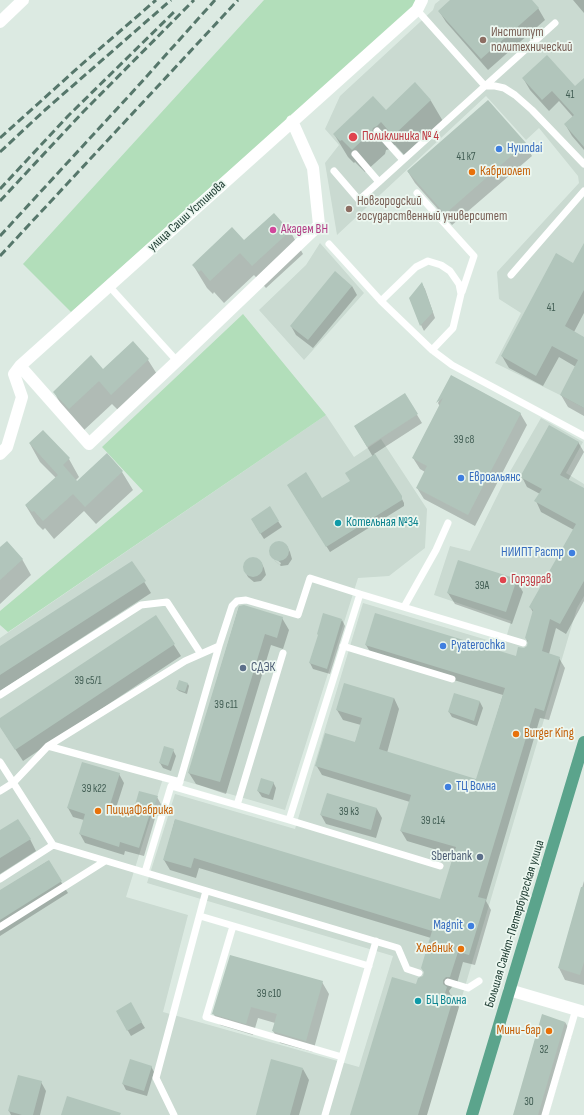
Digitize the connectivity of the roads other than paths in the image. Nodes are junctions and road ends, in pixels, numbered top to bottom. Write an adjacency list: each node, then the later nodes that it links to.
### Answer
1 (23, 0): 3 (street)
2 (420, 5): 5 (lane); 6 (street, улица Саши Устинова)
3 (0, 22)
4 (555, 23): 5 (lane)
5 (485, 86): 9 (lane); 10 (lane)
6 (292, 121): 17 (street, улица Саши Устинова); 21 (street)
7 (377, 132): 9 (lane)
8 (354, 154): 12 (lane)
9 (404, 160): 12 (lane)
10 (584, 164)
11 (334, 171): 12 (lane)
12 (379, 182)
13 (584, 191): 16 (lane)
14 (417, 193): 18 (lane)
15 (329, 244): 19 (lane)
16 (510, 275)
17 (108, 286): 21 (lane); 22 (street, улица Саши Устинова)
18 (461, 294): 19 (lane); 20 (lane)
19 (381, 301): 20 (lane)
20 (432, 350): 23 (lane)
21 (177, 362): 22 (street)
22 (20, 366): 24 (street)
23 (584, 436)
24 (0, 454)
25 (448, 523): 27 (lane)
26 (360, 594): 27 (lane); 29 (lane); 30 (lane)
27 (404, 607): 28 (lane)
28 (523, 643)
29 (219, 646): 32 (lane); 40 (lane)
30 (343, 646): 33 (lane); 43 (lane)
31 (283, 653): 42 (lane)
32 (201, 654): 34 (lane); 36 (lane)
33 (452, 679)
34 (0, 695)
35 (584, 742): 37 (main road, Большая Санкт-Петербургская улица)
36 (48, 746): 39 (lane); 40 (lane)
37 (582, 756): 58 (main road, Большая Санкт-Петербургская улица)
38 (0, 762): 39 (lane)
39 (13, 783): 41 (lane); 44 (lane)
40 (179, 785): 42 (lane); 47 (lane)
41 (0, 791)
42 (237, 805): 43 (lane)
43 (289, 820): 46 (lane)
44 (53, 845): 45 (lane); 48 (lane)
45 (105, 861): 47 (lane); 52 (lane)
46 (440, 866)
47 (145, 872): 49 (lane)
48 (0, 879)
49 (206, 891): 50 (lane); 53 (lane)
50 (200, 916): 51 (lane); 61 (lane)
51 (233, 926): 54 (lane); 60 (lane)
52 (0, 927)
53 (376, 941): 54 (lane); 55 (lane)
54 (369, 966): 60 (lane)
55 (419, 973)
56 (479, 981): 57 (lane)
57 (448, 982)
58 (509, 990): 59 (street); 63 (main road, Большая Санкт-Петербургская улица)
59 (580, 1010): 64 (lane)
60 (342, 1057): 62 (lane)
61 (174, 1115)
62 (325, 1115)
63 (472, 1115)
64 (545, 1115)

